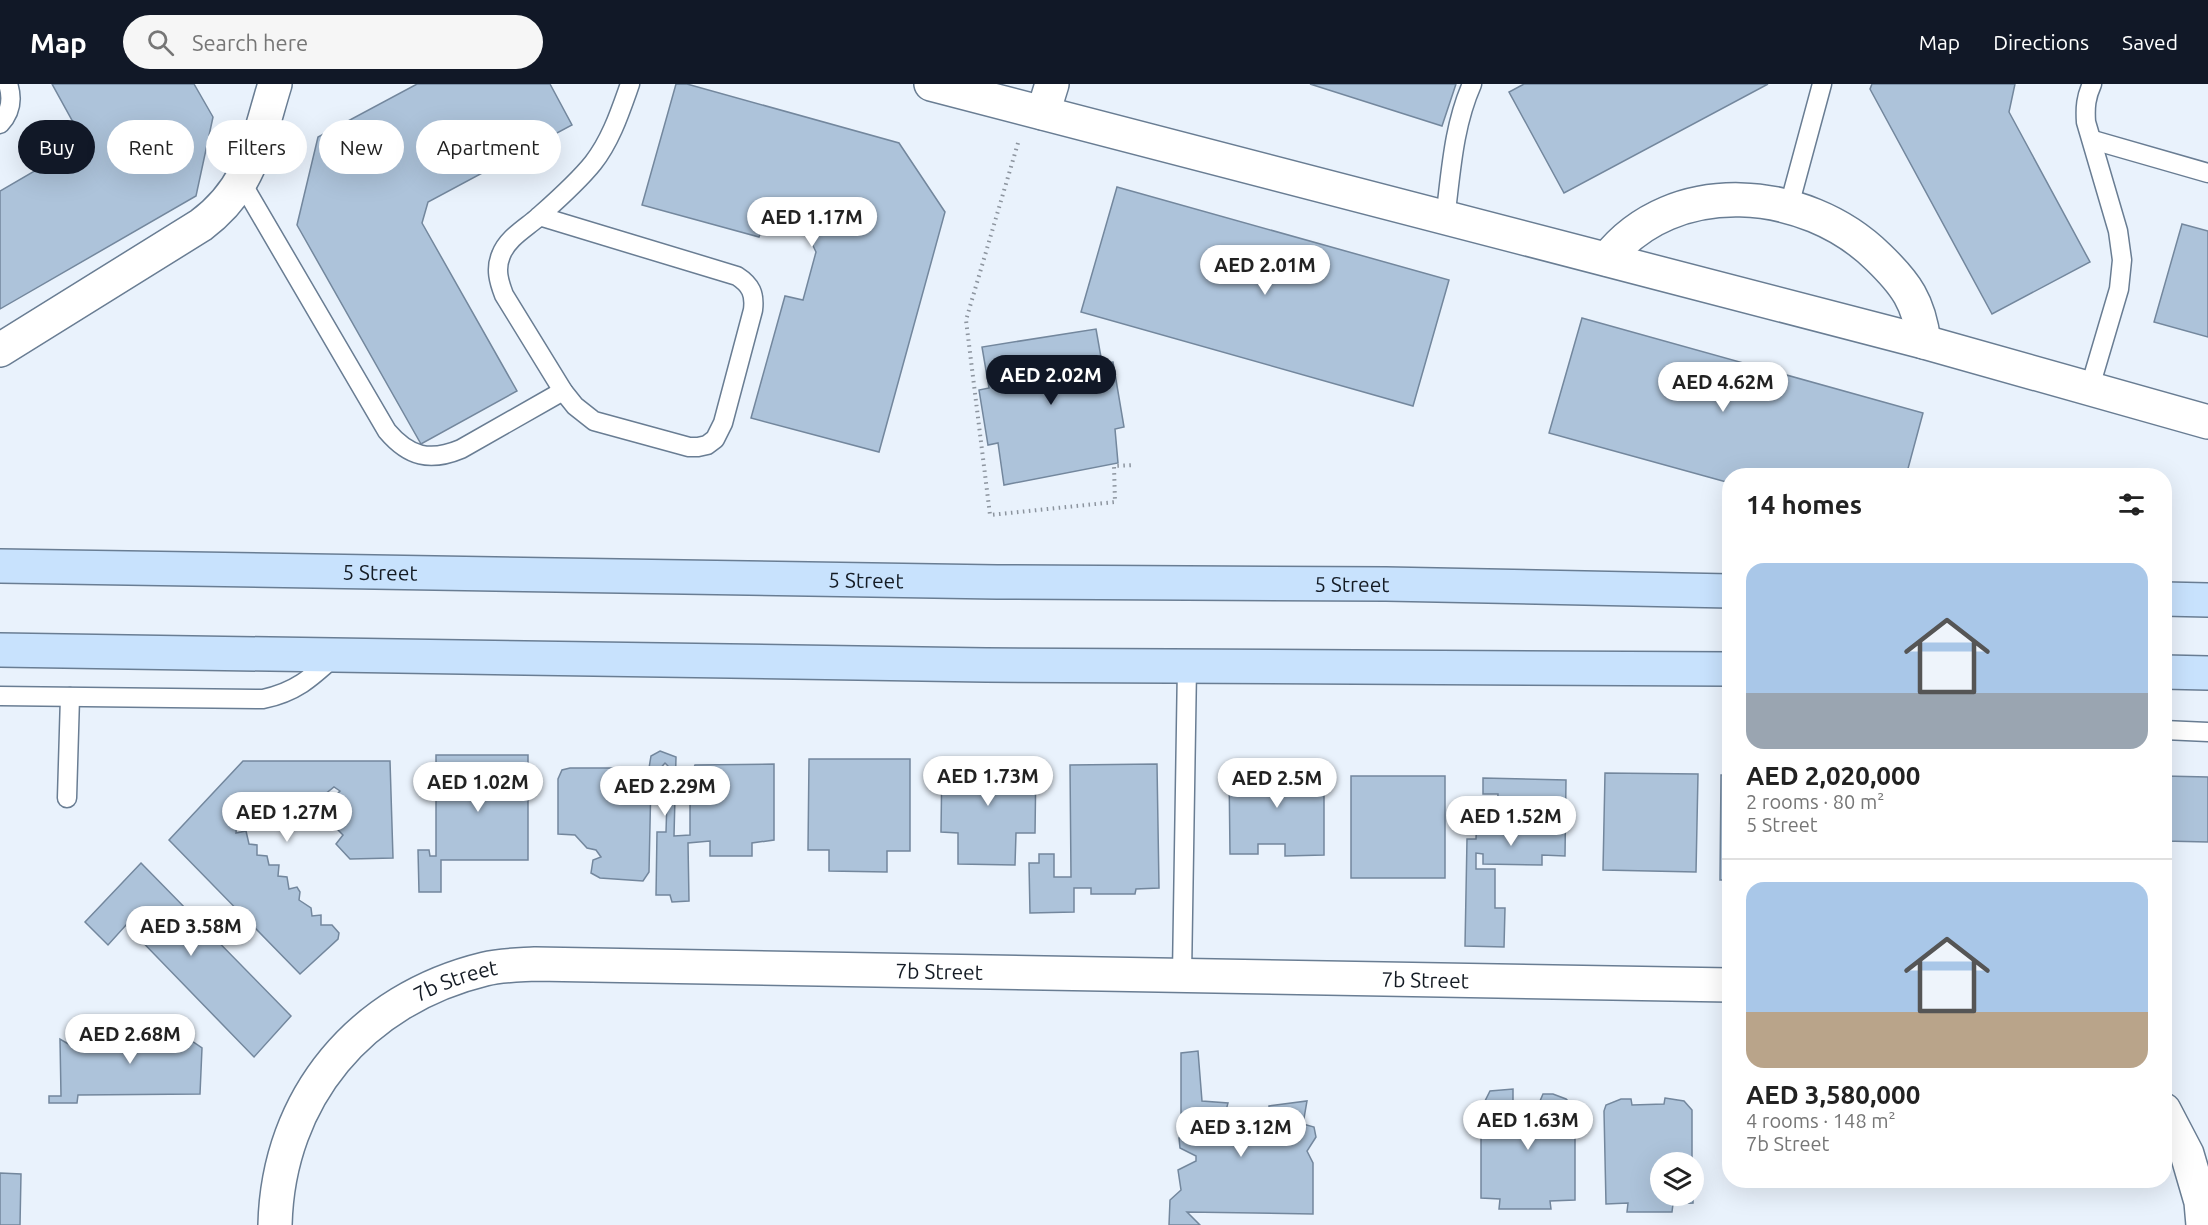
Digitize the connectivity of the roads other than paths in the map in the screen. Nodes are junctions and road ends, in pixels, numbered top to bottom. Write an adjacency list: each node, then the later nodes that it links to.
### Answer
1 (8, 84): 9 (lane)
2 (275, 84): 12 (street)
3 (630, 84): 14 (lane)
4 (931, 84): 8 (street)
5 (1472, 84): 15 (lane)
6 (1822, 84): 13 (lane)
7 (2092, 84): 10 (lane)
8 (1047, 99): 15 (street)
9 (0, 124)
10 (2092, 140): 11 (lane); 19 (lane)
11 (2208, 173)
12 (242, 183): 18 (street); 20 (lane)
13 (1789, 206): 16 (street); 17 (street)
14 (539, 216): 20 (lane); 20 (lane)
15 (1445, 219): 16 (street)
16 (1607, 259): 17 (street)
17 (1924, 342): 19 (street)
18 (0, 350)
19 (2090, 387): 21 (street)
20 (563, 391)
21 (2208, 422)
22 (0, 566): 23 (street, 5 Street)
23 (1722, 591)
24 (2172, 599): 25 (street)
25 (2208, 600)
26 (0, 650): 27 (street)
27 (336, 655): 28 (street); 33 (lane)
28 (1187, 666): 29 (street); 37 (lane)
29 (1722, 669)
30 (2172, 672): 31 (street)
31 (2208, 673)
32 (0, 696): 33 (lane)
33 (70, 697): 36 (lane)
34 (2172, 730): 35 (lane)
35 (2208, 732)
36 (67, 798)
37 (1182, 975): 38 (street, 7b Street); 40 (street, 7b Street)
38 (1722, 985)
39 (2172, 1125): 41 (street)
40 (275, 1215)
41 (2203, 1225)

